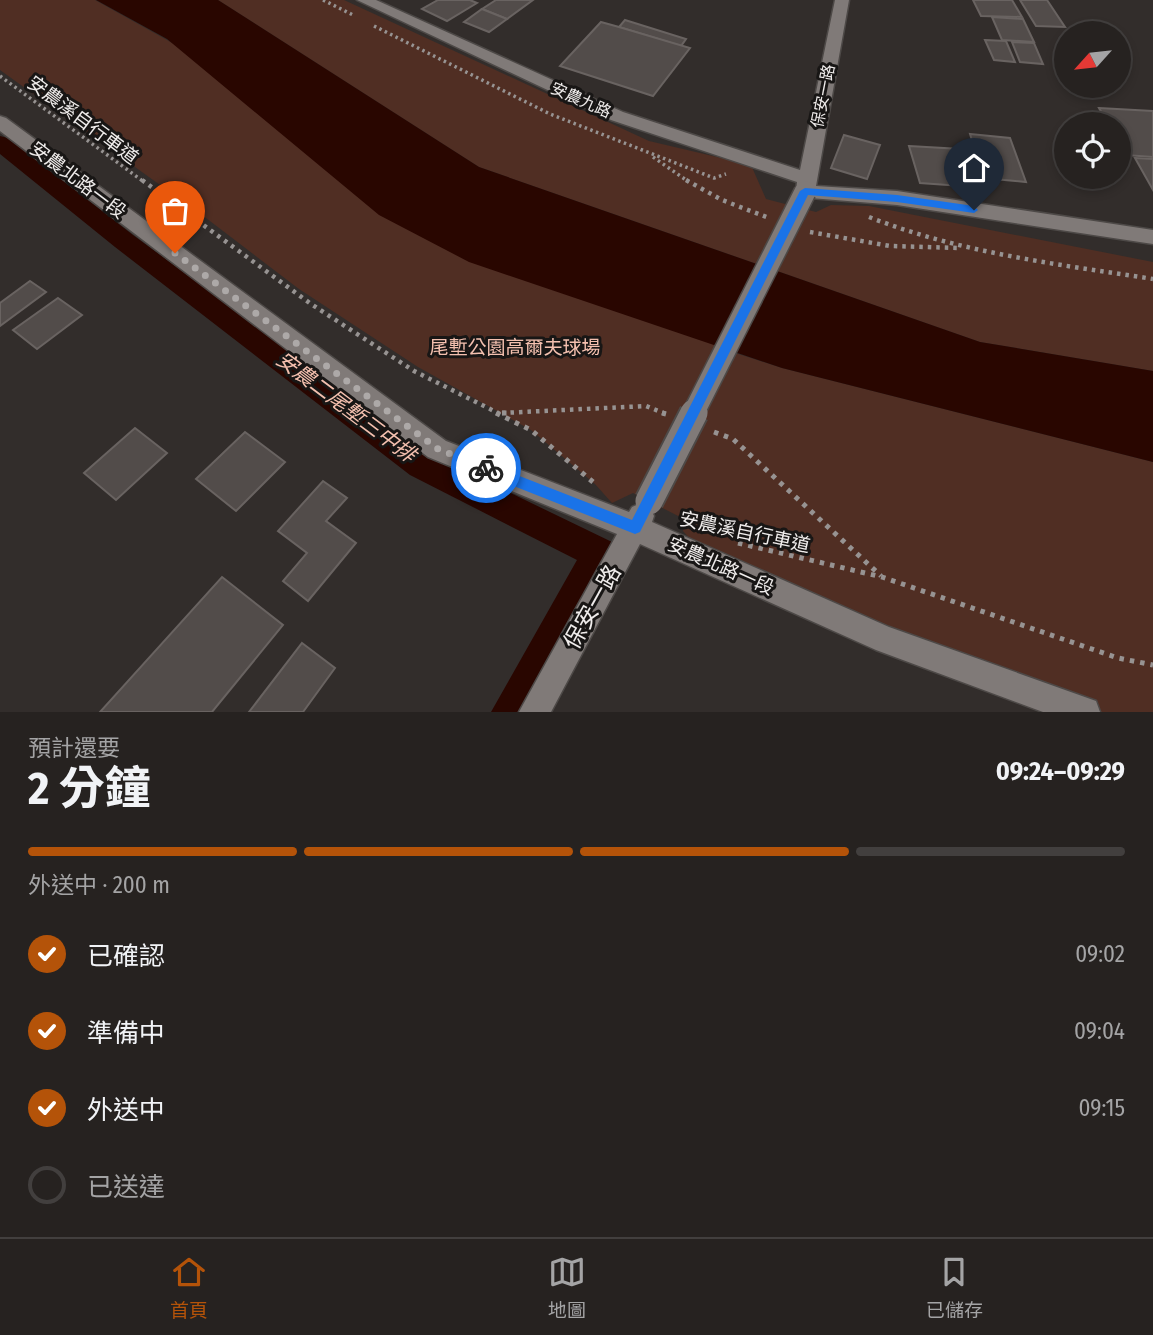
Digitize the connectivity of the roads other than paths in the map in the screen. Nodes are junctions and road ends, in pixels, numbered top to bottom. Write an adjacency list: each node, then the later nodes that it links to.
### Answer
1 (363, 0): 4 (street, 安農九路)
2 (842, 0): 4 (street, 保安一路)
3 (0, 122): 6 (street, 安農北路一段)
4 (806, 185): 5 (street, 安農九路); 6 (street, 保安一路, bridge)
5 (1153, 236)
6 (635, 528): 7 (street, 保安一路); 8 (street, 安農北路一段)
7 (534, 712)
8 (1084, 712)

